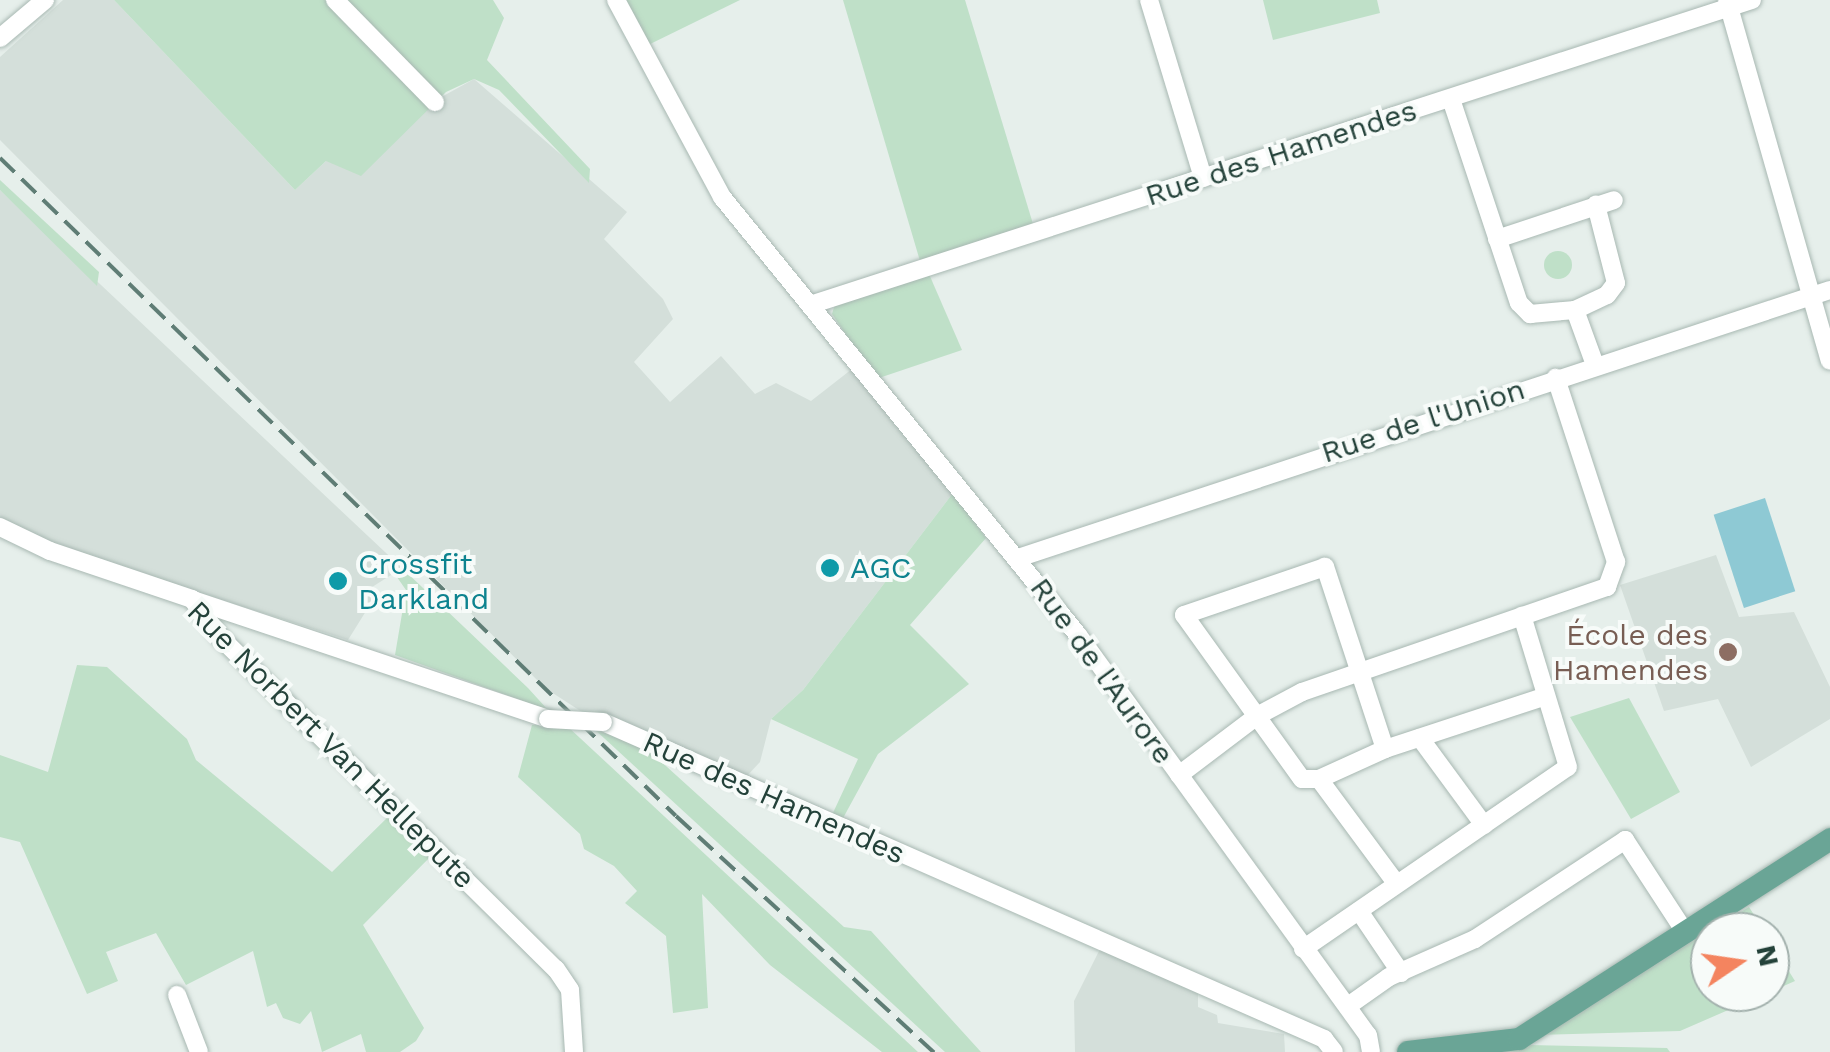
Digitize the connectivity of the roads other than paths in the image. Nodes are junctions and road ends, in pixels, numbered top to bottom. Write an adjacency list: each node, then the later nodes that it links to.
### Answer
1 (45, 0): 7 (street)
2 (335, 0): 9 (street)
3 (616, 0): 13 (street, Rue de l'Aurore)
4 (1150, 0): 10 (street)
5 (1752, 0): 6 (street, Rue des Hamendes)
6 (1728, 4): 8 (street, Rue des Hamendes); 12 (street)
7 (0, 38)
8 (1451, 99): 10 (street, Rue des Hamendes); 11 (street)
9 (435, 102)
10 (1203, 178): 13 (street, Rue des Hamendes)
11 (1497, 239): 14 (street); 14 (street)
12 (1821, 293): 15 (street); 16 (street, Rue de l'Union)
13 (810, 306): 19 (street, Rue de l'Aurore)
14 (1575, 310): 16 (street)
15 (1830, 362)
16 (1595, 365): 17 (street, Rue de l'Union)
17 (1556, 378): 19 (street, Rue de l'Union); 21 (street)
18 (0, 526): 20 (street, Rue Norbert Van Hellepute)
19 (1018, 558): 27 (street, Rue de l'Aurore)
20 (192, 600): 39 (street, Rue Norbert Van Hellepute); 40 (street, Rue des Hamendes, bridge)
21 (1522, 616): 22 (street); 23 (street)
22 (1360, 670): 24 (street); 24 (street); 26 (street)
23 (1546, 696): 25 (street); 29 (street)
24 (1257, 716): 27 (street); 28 (street)
25 (1420, 738): 26 (street); 29 (street)
26 (1385, 749): 28 (street)
27 (1179, 775): 34 (street, Rue de l'Aurore)
28 (1320, 778): 31 (street)
29 (1484, 825): 31 (street)
30 (1830, 839): 33 (main road)
31 (1396, 883): 32 (street)
32 (1359, 911): 34 (street); 35 (street)
33 (1685, 932): 35 (street); 42 (main road)
34 (1304, 949): 37 (street, Rue de l'Aurore)
35 (1401, 973): 37 (street)
36 (176, 995): 38 (street)
37 (1348, 1006): 41 (street, Rue de l'Aurore)
38 (199, 1052)
39 (574, 1052)
40 (1334, 1052)
41 (1371, 1052)
42 (1408, 1052)

